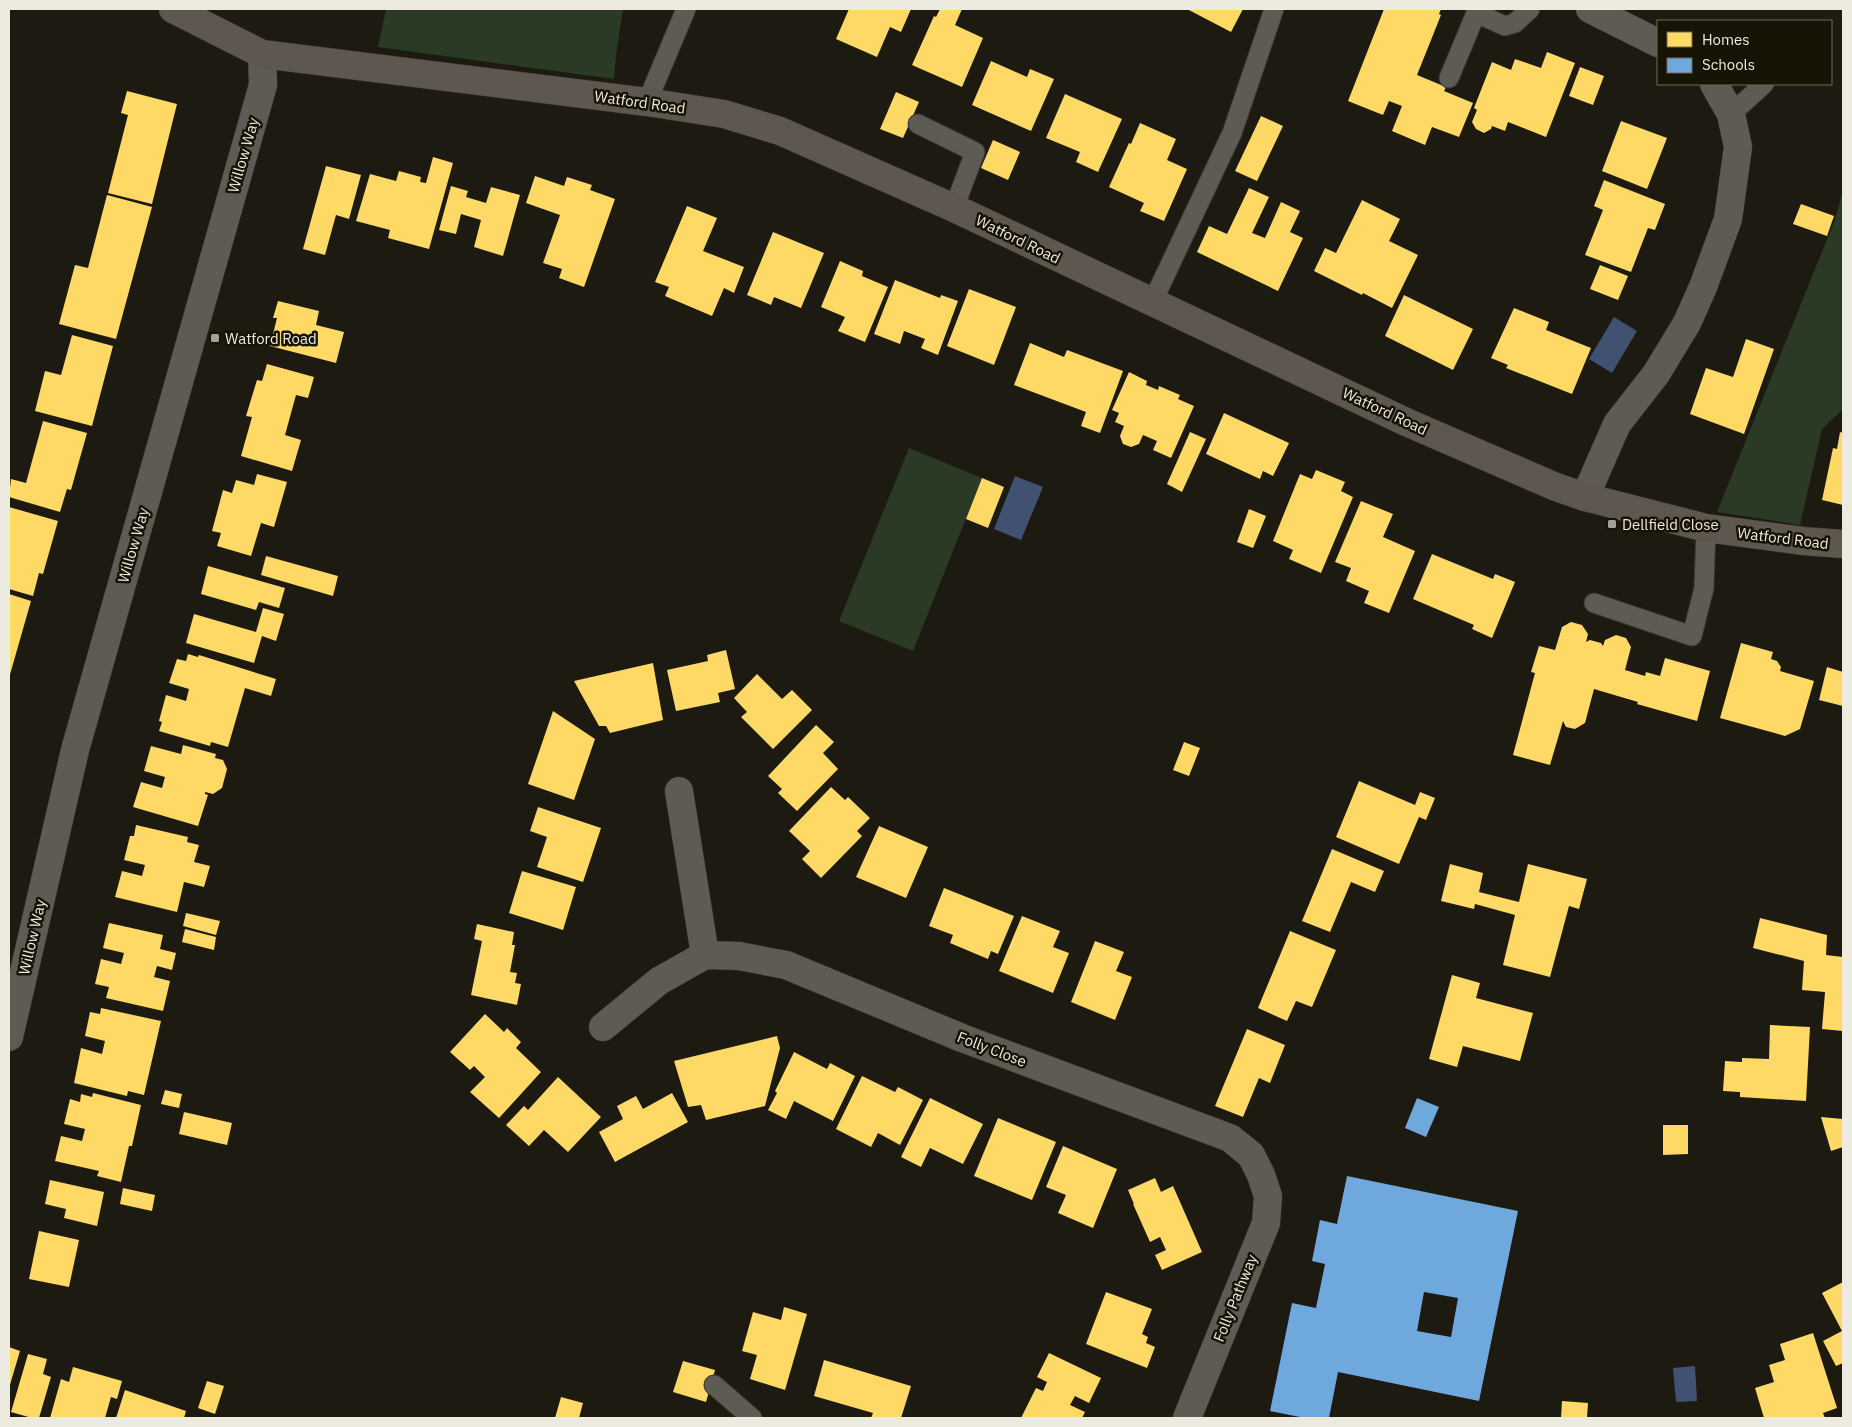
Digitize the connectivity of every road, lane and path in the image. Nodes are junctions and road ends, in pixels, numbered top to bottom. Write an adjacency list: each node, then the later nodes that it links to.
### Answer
1 (173, 9): 7 (main road, Watford Road)
2 (686, 9): 11 (lane)
3 (1274, 9): 15 (lane)
4 (1530, 9): 8 (lane)
5 (1590, 9): 6 (street)
6 (1657, 42)
7 (262, 54): 11 (main road, Watford Road); 23 (street, Willow Way)
8 (1449, 78)
9 (1715, 85): 12 (street)
10 (1763, 85): 12 (lane)
11 (647, 102): 14 (main road, Watford Road)
12 (1731, 114): 16 (street)
13 (918, 124): 14 (lane)
14 (954, 208): 15 (main road, Watford Road)
15 (1152, 303): 16 (main road, Watford Road)
16 (1585, 497): 17 (main road, Watford Road)
17 (1706, 528): 18 (main road, Watford Road); 19 (lane)
18 (1843, 544)
19 (1594, 603)
20 (679, 791): 21 (street)
21 (705, 955): 22 (street); 24 (street, Folly Close)
22 (603, 1027)
23 (9, 1037)
24 (1261, 1175): 27 (street, Folly Pathway)
25 (714, 1385): 26 (lane)
26 (752, 1418)
27 (1186, 1418)

